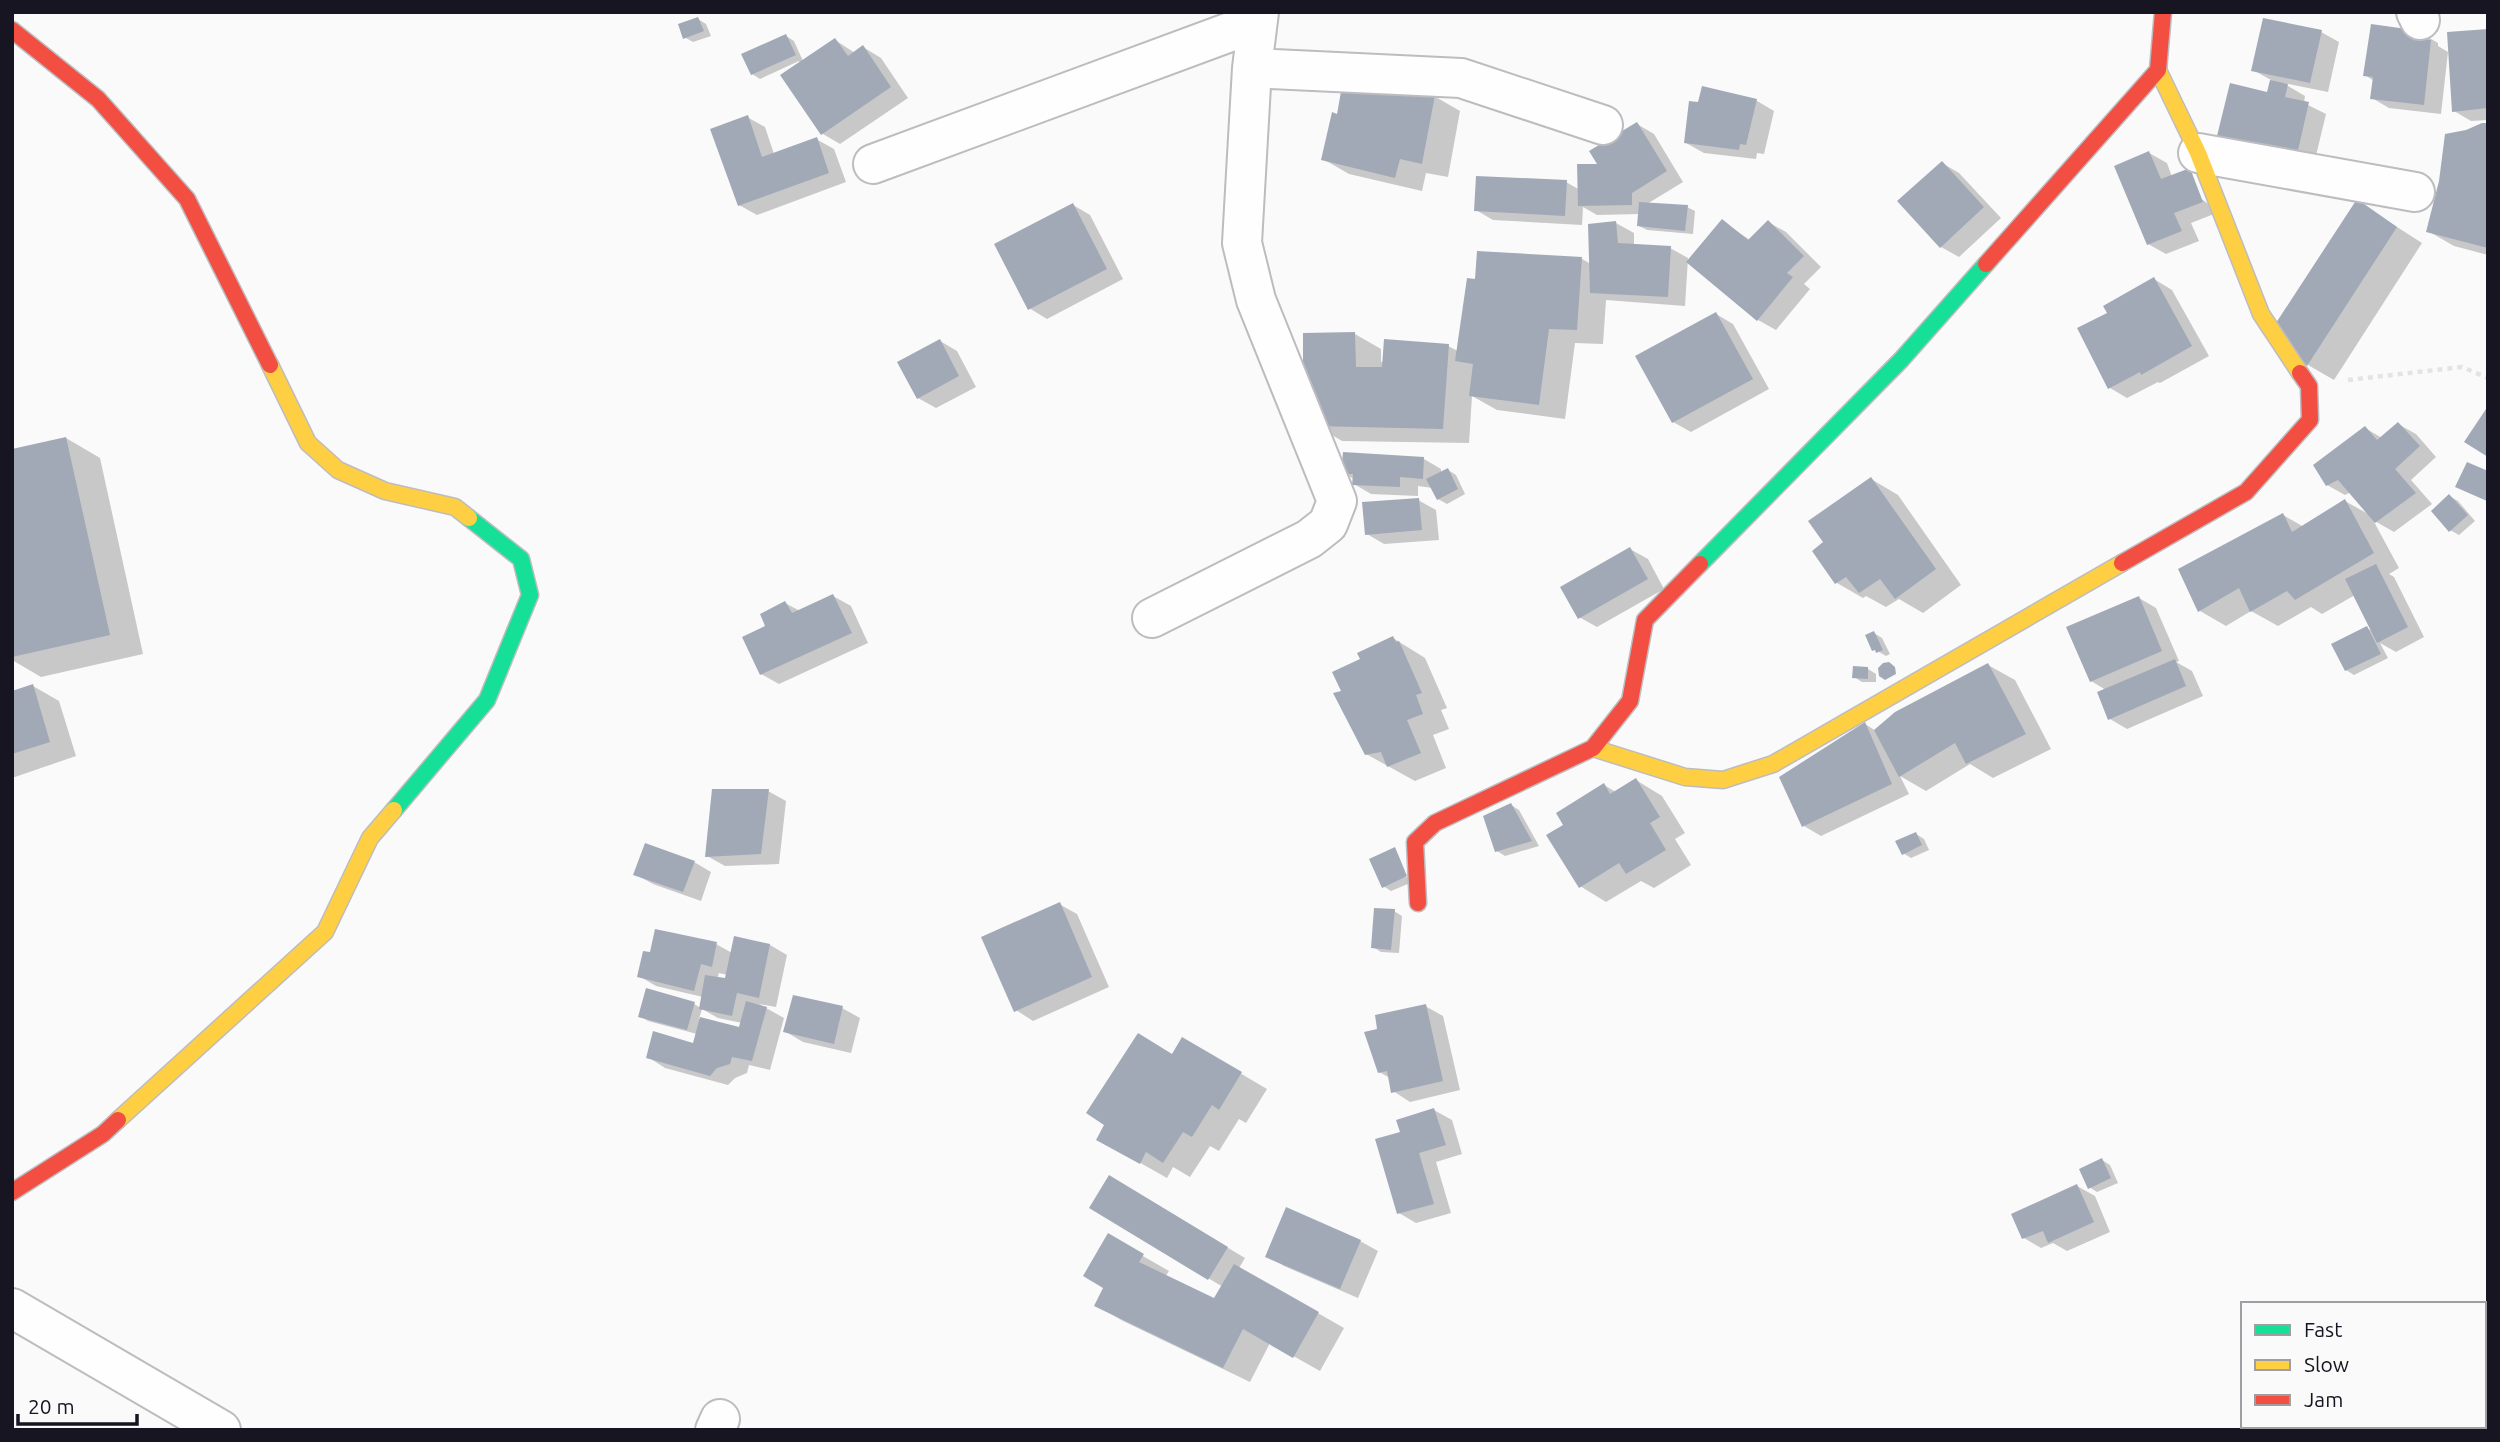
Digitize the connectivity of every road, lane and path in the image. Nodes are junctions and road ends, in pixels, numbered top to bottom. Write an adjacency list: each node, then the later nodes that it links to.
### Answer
1 (2163, 12): 5 (street)
2 (1258, 17): 4 (street); 8 (street)
3 (12, 30): 15 (street)
4 (1252, 68): 6 (street); 12 (street)
5 (2158, 69): 7 (street); 13 (street)
6 (1603, 125)
7 (2198, 153): 9 (street); 11 (street)
8 (873, 164)
9 (2415, 192)
10 (2488, 378): 11 (path)
11 (2309, 386): 13 (street)
12 (1152, 618)
13 (1593, 748): 14 (street)
14 (1419, 903)
15 (12, 1192)
16 (12, 1308): 17 (street)
17 (221, 1430)

